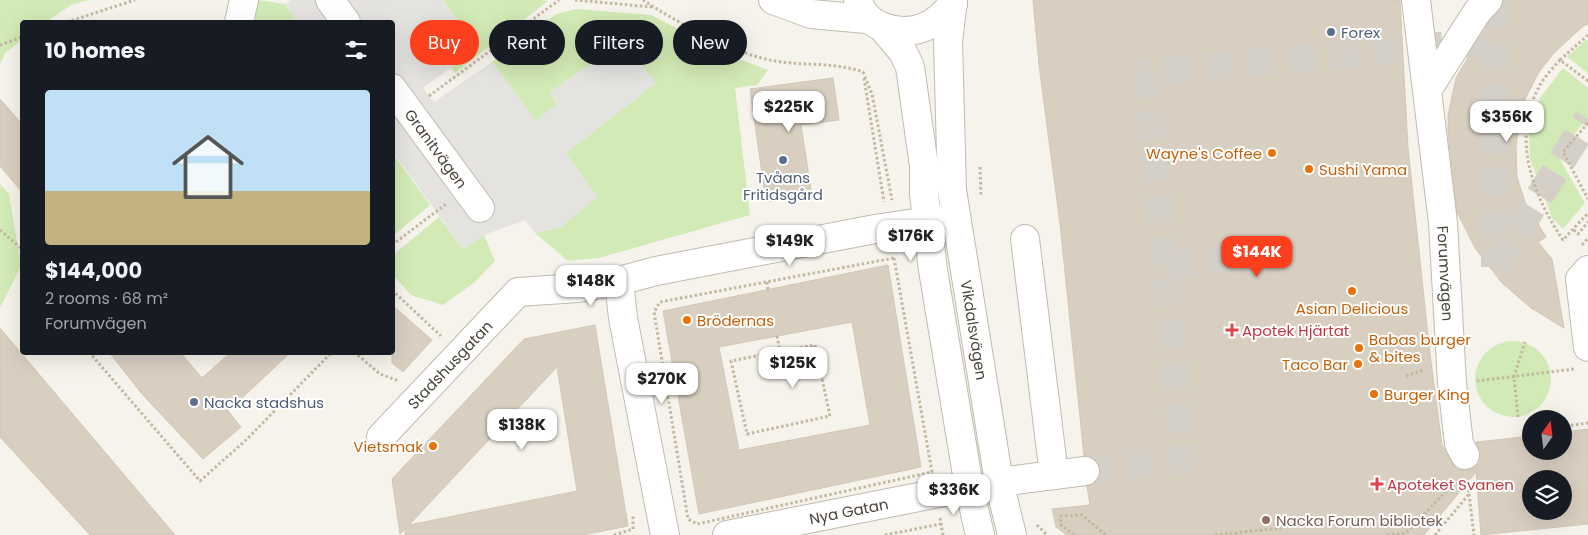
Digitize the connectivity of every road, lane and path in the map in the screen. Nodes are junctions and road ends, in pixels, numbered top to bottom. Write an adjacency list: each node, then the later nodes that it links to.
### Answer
1 (135, 0): 13 (path)
2 (244, 0): 14 (street)
3 (330, 0): 15 (street)
4 (559, 0): 24 (path)
5 (575, 0): 11 (path)
6 (643, 0): 11 (path)
7 (773, 0): 12 (street)
8 (1416, 0): 22 (street, Forumvägen)
9 (1488, 0): 22 (street)
10 (953, 2): 12 (street, Vikdalsvägen); 32 (street, Vikdalsvägen)
11 (654, 8): 20 (path)
12 (869, 15): 33 (street, Vikdalsvägen)
13 (73, 20)
14 (239, 20)
15 (345, 20)
16 (1588, 35): 19 (path)
17 (20, 38): 18 (path)
18 (0, 45)
19 (1560, 60): 21 (path); 37 (path)
20 (863, 72): 35 (path); 35 (path)
21 (1588, 81)
22 (1428, 89): 60 (street, Forumvägen)
23 (395, 92): 24 (street, Granitvägen)
24 (409, 111): 29 (street, Granitvägen)
25 (1588, 123): 27 (path)
26 (979, 159): 28 (path)
27 (1588, 199)
28 (982, 205)
29 (480, 208)
30 (435, 212): 39 (path)
31 (1588, 212): 37 (path)
32 (955, 217): 33 (street); 68 (street, Vikdalsvägen)
33 (926, 220): 35 (street); 69 (street, Vikdalsvägen)
34 (1588, 222): 37 (path)
35 (893, 226): 41 (path); 43 (street)
36 (0, 230): 40 (path)
37 (1574, 230)
38 (1025, 239): 67 (street)
39 (395, 242)
40 (20, 247)
41 (894, 258): 44 (path); 44 (path)
42 (1588, 270): 50 (street)
43 (619, 281): 64 (street, Stadshusgatan); 74 (street)
44 (767, 282): 45 (path)
45 (768, 290)
46 (395, 293): 48 (path)
47 (777, 336): 51 (path)
48 (447, 342)
49 (1525, 342): 58 (path)
50 (1588, 347)
51 (780, 351): 51 (path)
52 (92, 355): 53 (path)
53 (329, 355)
54 (358, 355): 59 (path)
55 (1423, 370): 57 (path)
56 (1560, 372): 58 (path)
57 (1406, 376)
58 (1514, 377): 60 (path); 61 (path)
59 (406, 383)
60 (1452, 383): 65 (street, Forumvägen)
61 (1518, 417)
62 (1588, 423): 63 (path)
63 (1572, 425)
64 (381, 437)
65 (1458, 461): 70 (path); 83 (path)
66 (1085, 472): 67 (street)
67 (1054, 475): 68 (street)
68 (999, 482): 79 (street, Vikdalsvägen)
69 (969, 487): 75 (street, Nya Gatan); 78 (street, Vikdalsvägen)
70 (1469, 494): 84 (path); 85 (path)
71 (633, 516): 73 (path)
72 (1281, 528): 82 (path)
73 (614, 535)
74 (665, 535)
75 (727, 535)
76 (885, 535): 77 (path)
77 (943, 535)
78 (980, 535)
79 (1012, 535)
80 (1074, 535): 81 (path)
81 (1106, 535)
82 (1215, 535)
83 (1387, 535)
84 (1435, 535)
85 (1474, 535)

